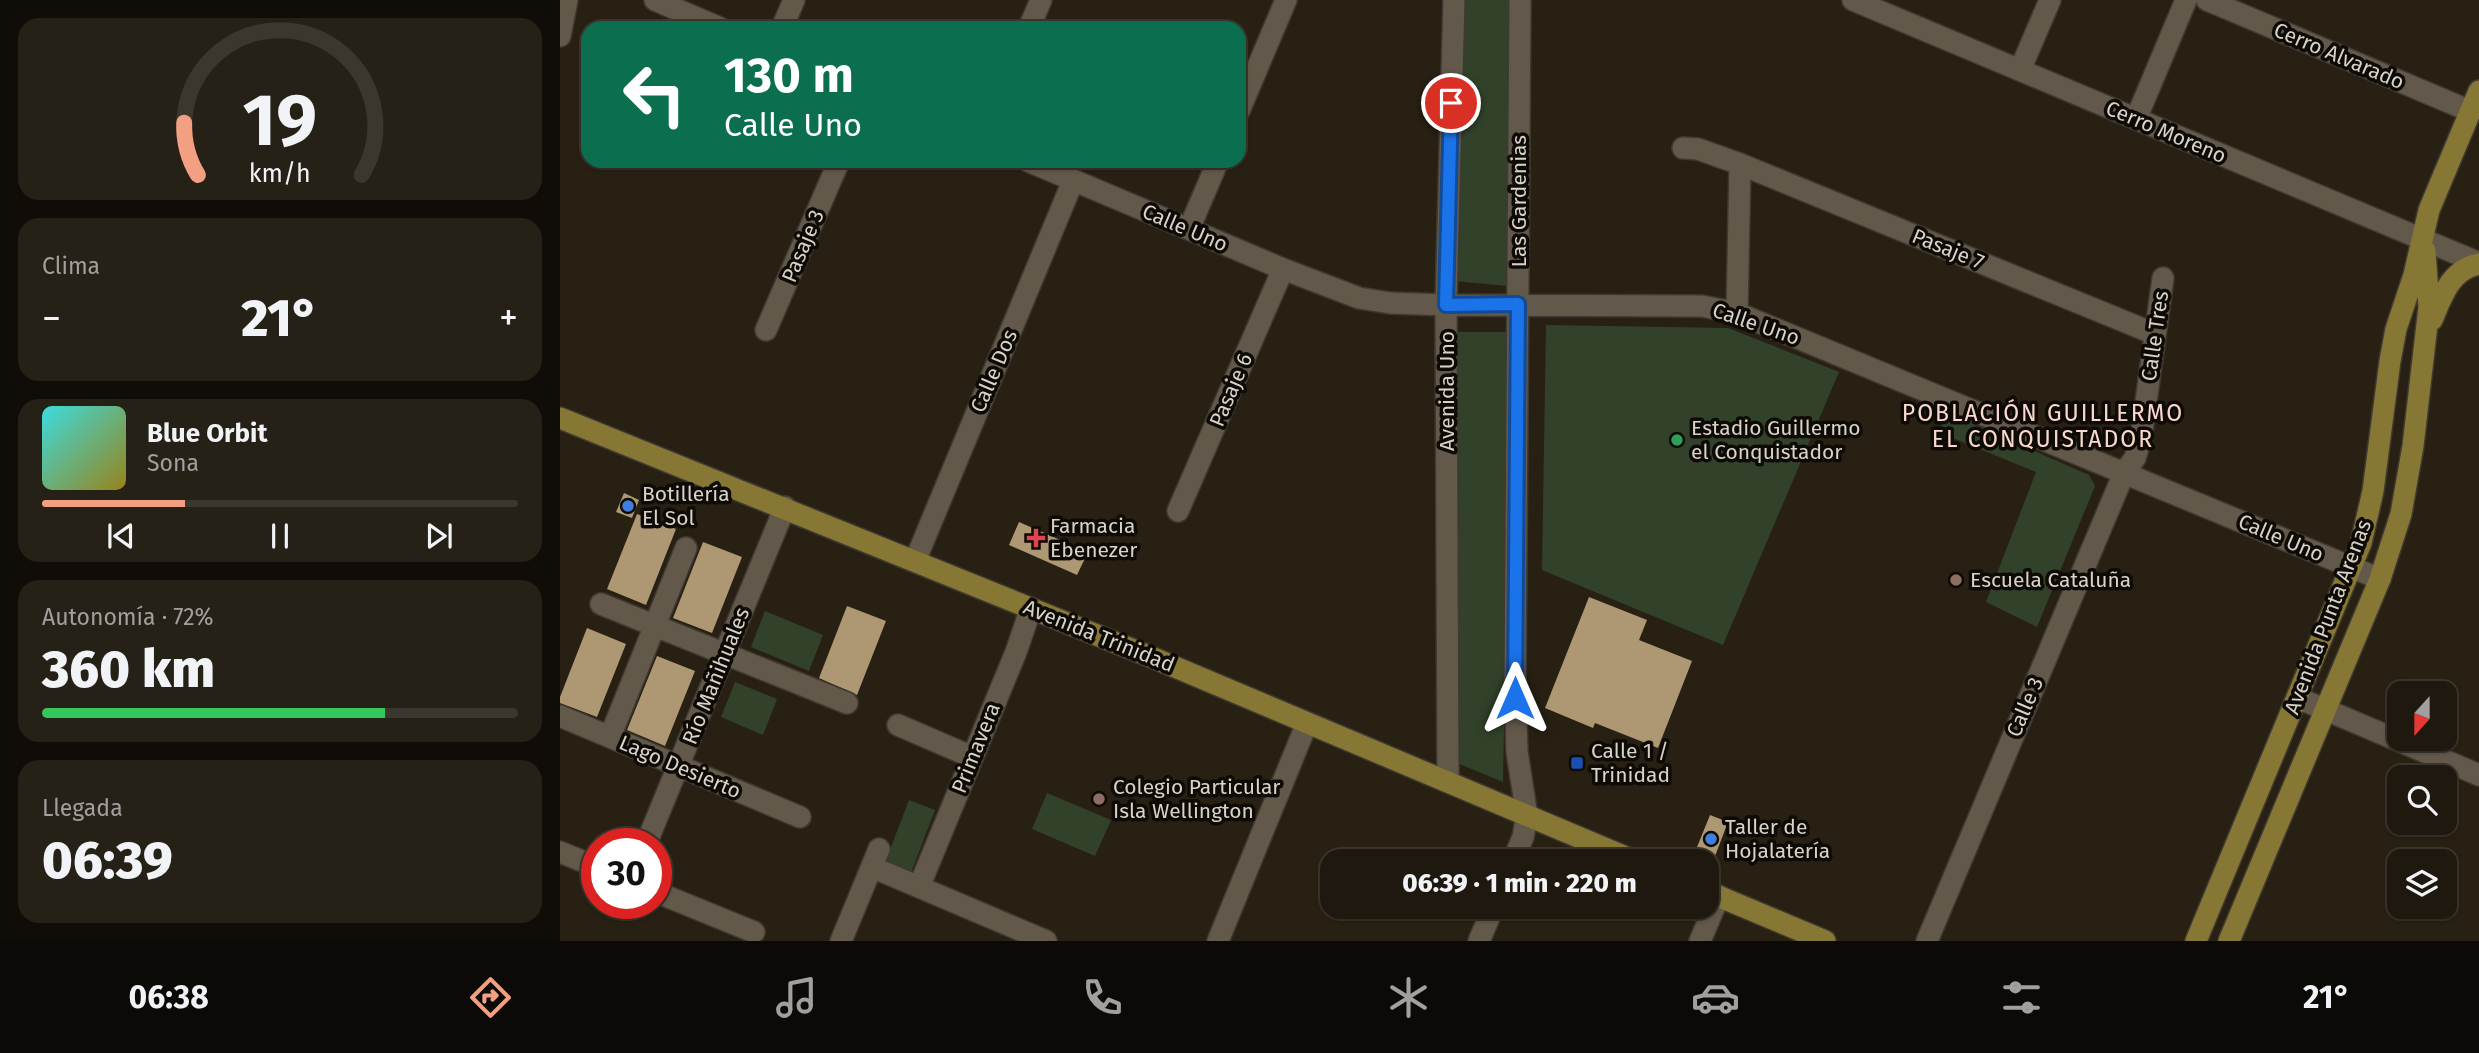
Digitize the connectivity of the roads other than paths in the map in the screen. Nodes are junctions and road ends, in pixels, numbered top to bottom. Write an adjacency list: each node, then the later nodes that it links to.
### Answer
1 (567, 0): 15 (street)
2 (655, 0): 12 (street)
3 (794, 0): 13 (street)
4 (1041, 0): 14 (street)
5 (1286, 0): 18 (street)
6 (1454, 0): 33 (street, Avenida Uno)
7 (1520, 0): 32 (street, Las Gardenias)
8 (1853, 0): 16 (street, Cerro Moreno)
9 (2049, 0): 16 (street)
10 (2186, 0): 20 (street)
11 (2207, 0): 19 (street, Cerro Alvarado)
12 (704, 21)
13 (785, 21)
14 (1032, 21)
15 (560, 36)
16 (2020, 70): 20 (street, Cerro Moreno)
17 (2479, 91): 19 (main road, Avenida Punta Arenas)
18 (1246, 94)
19 (2470, 111): 28 (main road, Avenida Punta Arenas)
20 (2136, 119): 28 (street, Cerro Moreno)
21 (1684, 148): 22 (street, Pasaje 7)
22 (1740, 164): 34 (street); 36 (street, Pasaje 7)
23 (836, 168): 35 (street, Pasaje 3)
24 (1044, 168): 26 (street, Calle Uno)
25 (1215, 168): 27 (street)
26 (1073, 181): 27 (street, Calle Uno); 43 (street, Calle Dos)
27 (1189, 229): 30 (street, Calle Uno)
28 (2422, 240): 29 (street, Cerro Moreno); 37 (main road, Avenida Punta Arenas); 44 (main road, Avenida Punta Arenas)
29 (2479, 264): 37 (main road)
30 (1283, 269): 33 (street, Calle Uno); 41 (street, Pasaje 6)
31 (2162, 278): 36 (street, Calle Tres)
32 (1518, 304): 33 (street, Calle Uno); 34 (street, Calle Uno); 61 (street, Las Gardenias)
33 (1446, 305): 60 (street, Avenida Uno)
34 (1737, 313): 39 (street, Calle Uno)
35 (766, 330)
36 (2155, 334): 39 (street, Calle Tres)
37 (2426, 335): 45 (main road, Avenida Punta Arenas)
38 (560, 418): 40 (main road, Avenida Trinidad)
39 (2124, 473): 44 (street, Calle Uno); 80 (street, Calle 3)
40 (785, 507): 43 (main road, Avenida Trinidad); 49 (street, Río Mañihuales)
41 (1178, 511)
42 (685, 548): 48 (street)
43 (915, 561): 47 (main road, Avenida Trinidad)
44 (2352, 568): 45 (street, Calle Uno); 50 (main road, Avenida Punta Arenas)
45 (2380, 579): 52 (main road, Avenida Punta Arenas)
46 (601, 604): 48 (street)
47 (1031, 608): 54 (main road, Avenida Trinidad); 57 (street, Primavera)
48 (654, 626): 49 (street); 56 (street)
49 (725, 654): 51 (street); 58 (street, Río Mañihuales)
50 (2298, 698): 52 (street); 81 (main road, Avenida Punta Arenas)
51 (847, 703)
52 (2326, 710): 59 (street); 82 (main road, Avenida Punta Arenas)
53 (560, 716): 56 (street, Lago Desierto)
54 (1307, 723): 60 (main road, Avenida Trinidad); 76 (street)
55 (898, 725): 57 (street)
56 (610, 737): 58 (street, Lago Desierto)
57 (972, 757): 68 (street, Primavera)
58 (678, 766): 62 (street, Lago Desierto); 63 (street, Río Mañihuales)
59 (2479, 775)
60 (1448, 782): 61 (main road, Avenida Trinidad)
61 (1527, 816): 64 (street, Las Gardenias); 65 (main road, Avenida Trinidad)
62 (800, 817)
63 (653, 828)
64 (1518, 849)
65 (1605, 849)
66 (560, 852): 67 (street)
67 (581, 861)
68 (919, 887): 74 (street); 75 (street)
69 (1719, 897): 79 (main road)
70 (672, 899): 73 (street)
71 (1488, 919): 77 (street)
72 (1706, 919): 78 (street)
73 (754, 932)
74 (1033, 938)
75 (841, 941)
76 (1218, 941)
77 (1479, 941)
78 (1700, 941)
79 (1825, 941)
80 (1927, 941)
81 (2196, 941)
82 (2229, 941)

